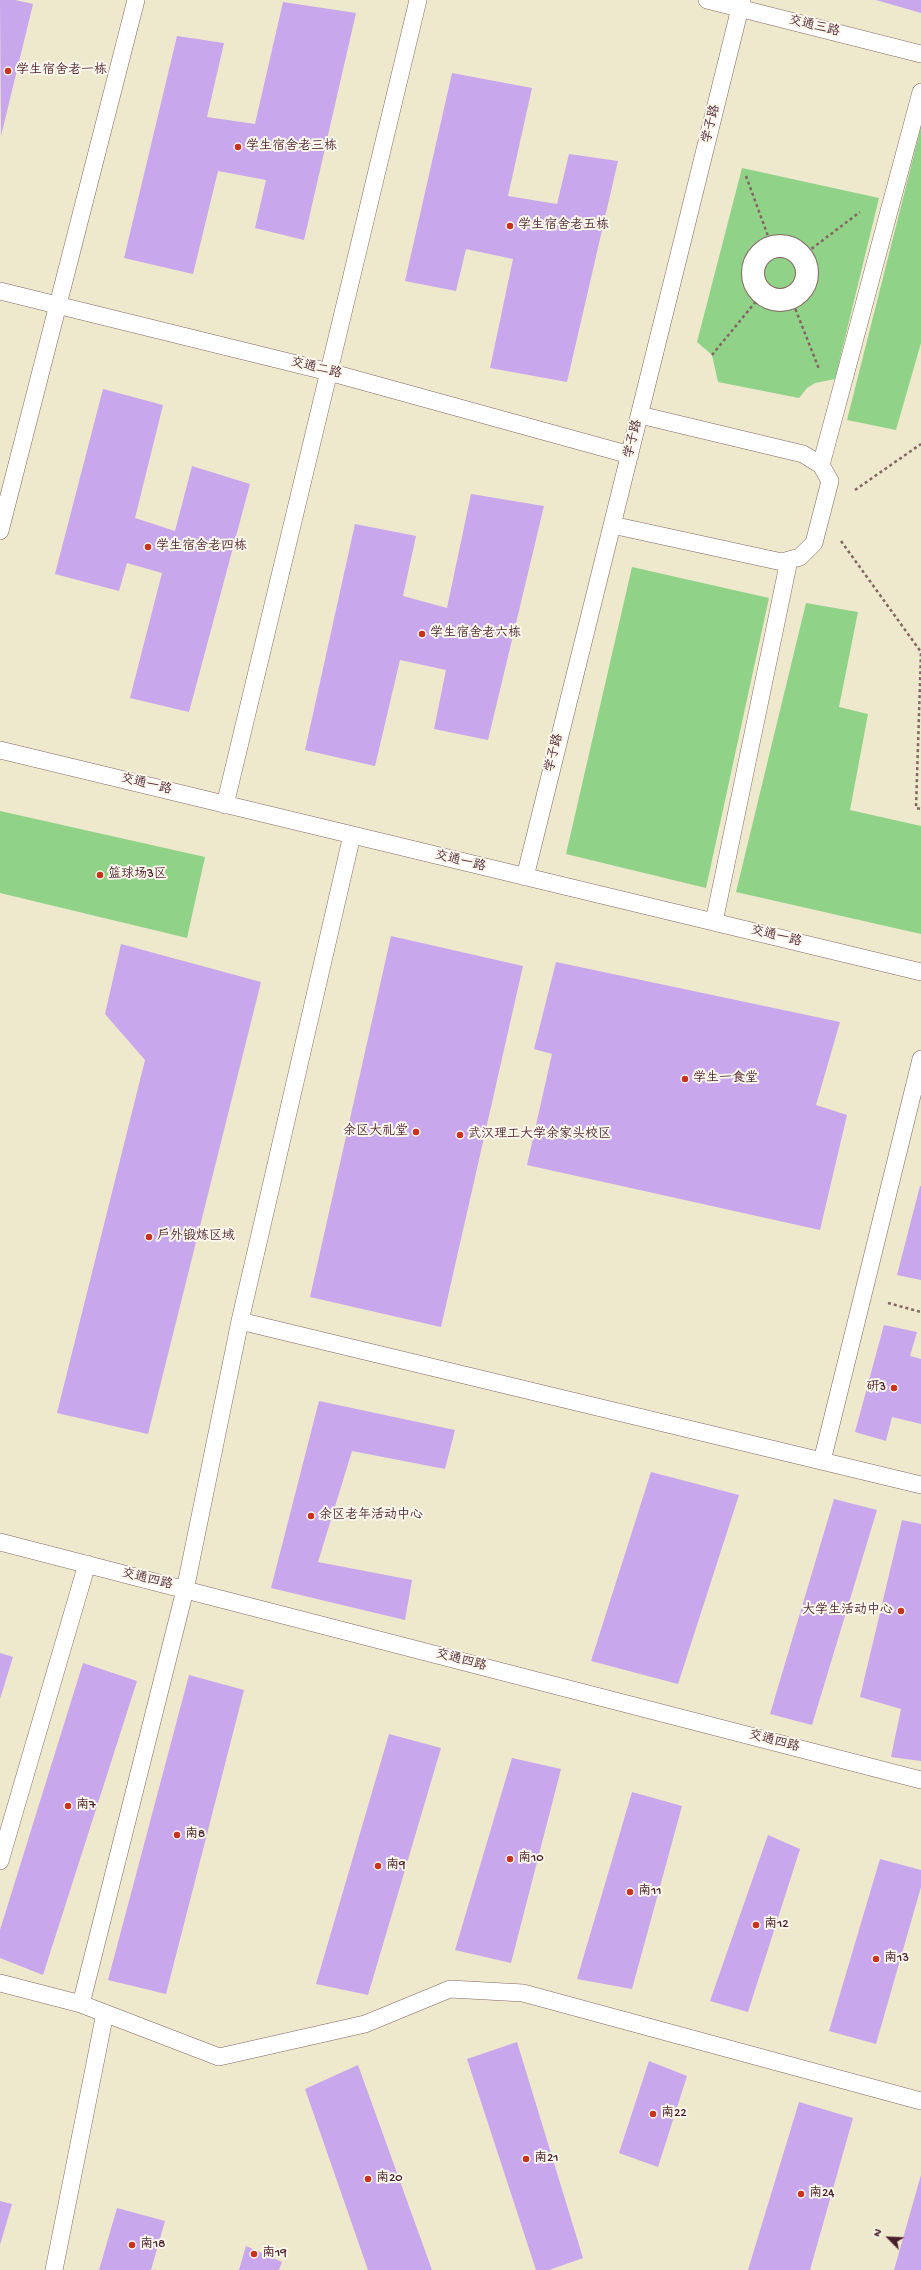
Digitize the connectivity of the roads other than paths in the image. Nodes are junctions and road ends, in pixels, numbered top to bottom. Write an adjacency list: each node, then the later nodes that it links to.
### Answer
1 (136, 0): 9 (lane)
2 (418, 0): 10 (lane)
3 (707, 0): 4 (lane, 交通三路)
4 (741, 4): 5 (lane, 交通三路); 11 (lane, 学子路)
5 (921, 54)
6 (921, 92): 13 (lane)
7 (0, 291): 9 (lane, 交通二路)
8 (791, 298): 8 (street)
9 (58, 306): 10 (lane, 交通二路); 15 (lane)
10 (329, 372): 12 (lane, 交通二路); 18 (lane)
11 (640, 415): 12 (lane, 学子路); 13 (lane)
12 (630, 455): 14 (lane, 学子路)
13 (821, 465): 16 (lane)
14 (612, 525): 16 (lane); 20 (lane, 学子路)
15 (0, 531)
16 (789, 560): 21 (lane)
17 (0, 750): 18 (lane, 交通一路)
18 (225, 804): 19 (lane, 交通一路)
19 (352, 835): 20 (lane, 交通一路); 24 (lane)
20 (525, 877): 21 (lane, 交通一路)
21 (714, 922): 22 (lane, 交通一路)
22 (921, 972)
23 (921, 1059): 25 (lane)
24 (240, 1321): 25 (lane); 29 (lane)
25 (822, 1461): 26 (lane)
26 (921, 1484)
27 (0, 1542): 28 (lane, 交通四路)
28 (87, 1564): 29 (lane, 交通四路); 31 (lane)
29 (185, 1590): 30 (lane, 交通四路); 33 (lane)
30 (921, 1780)
31 (0, 1861)
32 (0, 1983): 33 (lane)
33 (81, 2004): 34 (lane)
34 (105, 2013): 35 (lane); 36 (lane)
35 (921, 2101)
36 (54, 2270)

